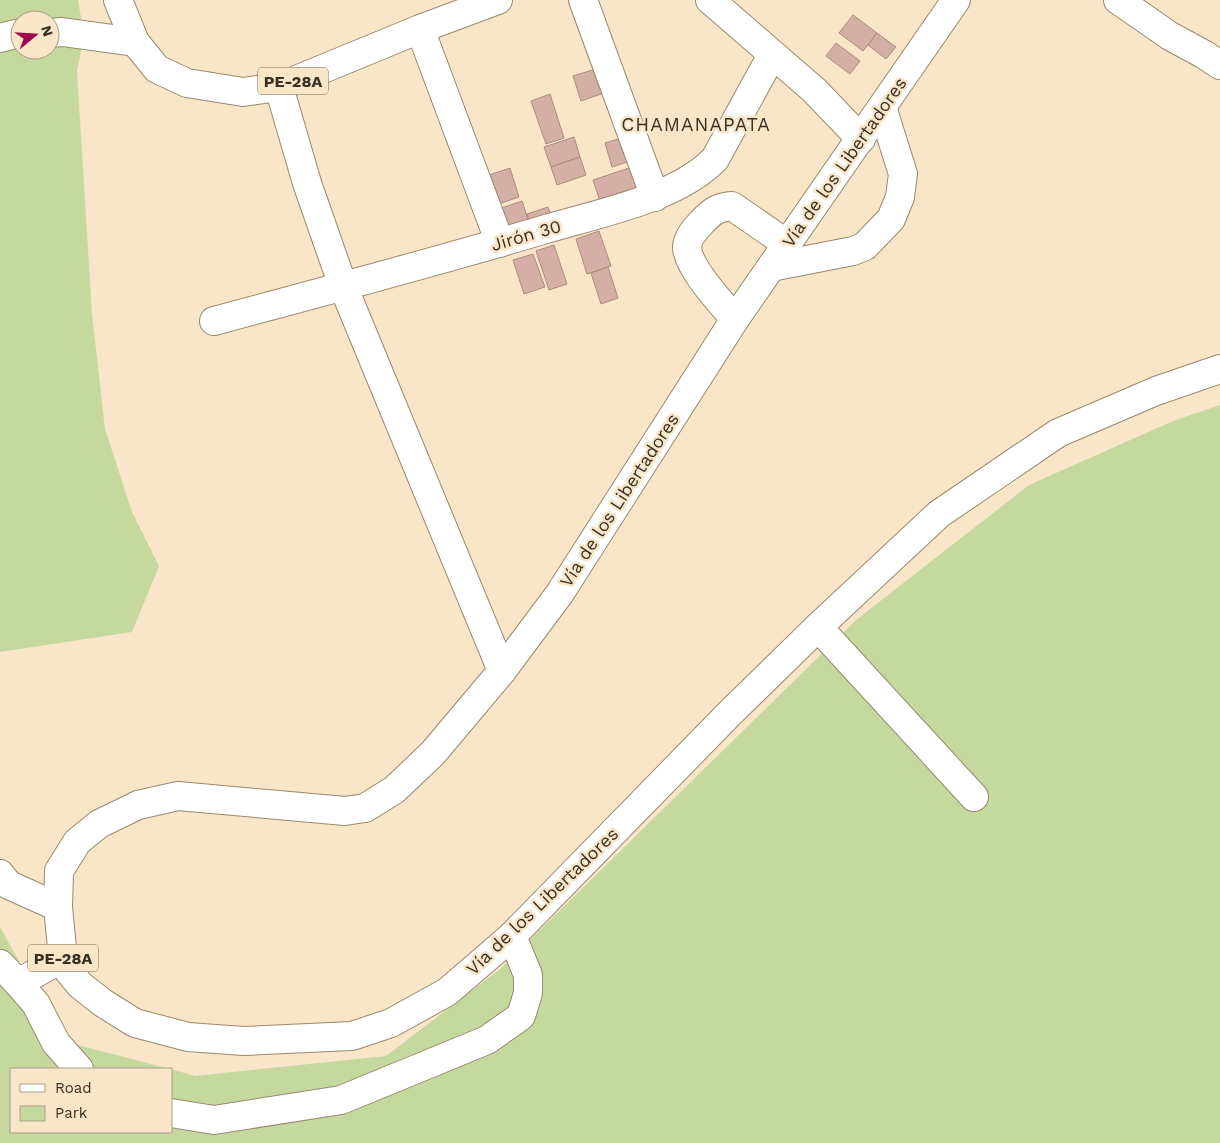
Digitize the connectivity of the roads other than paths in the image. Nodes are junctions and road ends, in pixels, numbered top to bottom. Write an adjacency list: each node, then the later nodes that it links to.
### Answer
1 (118, 0): 9 (main road, PE-28A)
2 (498, 0): 7 (main road, PE-28A)
3 (583, 0): 15 (main road)
4 (710, 0): 10 (main road)
5 (956, 0): 13 (main road, Vía de los Libertadores / PE-28A)
6 (1118, 0): 11 (main road)
7 (420, 29): 12 (main road, PE-28A); 16 (main road)
8 (60, 32): 9 (main road)
9 (135, 42): 12 (main road, PE-28A)
10 (772, 55): 14 (main road); 15 (main road, Jirón 30)
11 (1220, 65)
12 (279, 87): 19 (main road)
13 (882, 107): 14 (main road, Vía de los Libertadores / PE-28A); 18 (main road)
14 (861, 139): 17 (main road, Vía de los Libertadores / PE-28A)
15 (654, 197): 16 (main road, Jirón 30)
16 (500, 243): 19 (main road, Jirón 30)
17 (787, 244): 18 (main road, Vía de los Libertadores / PE-28A); 20 (main road)
18 (771, 267): 20 (main road, Vía de los Libertadores / PE-28A)
19 (343, 286): 21 (main road, Jirón 30); 24 (main road)
20 (735, 319): 24 (main road, Vía de los Libertadores / PE-28A)
21 (214, 322)
22 (1220, 369): 23 (main road, Vía de los Libertadores / PE-28A)
23 (818, 627): 25 (main road); 28 (main road, Vía de los Libertadores / PE-28A)
24 (502, 671): 27 (main road, Vía de los Libertadores / PE-28A)
25 (974, 797)
26 (0, 874): 27 (main road)
27 (58, 906): 29 (main road, Vía de los Libertadores / PE-28A)
28 (512, 936): 29 (main road, Vía de los Libertadores / PE-28A); 32 (main road)
29 (63, 958): 30 (main road)
30 (9, 973): 31 (main road)
31 (78, 1068)
32 (172, 1113)

